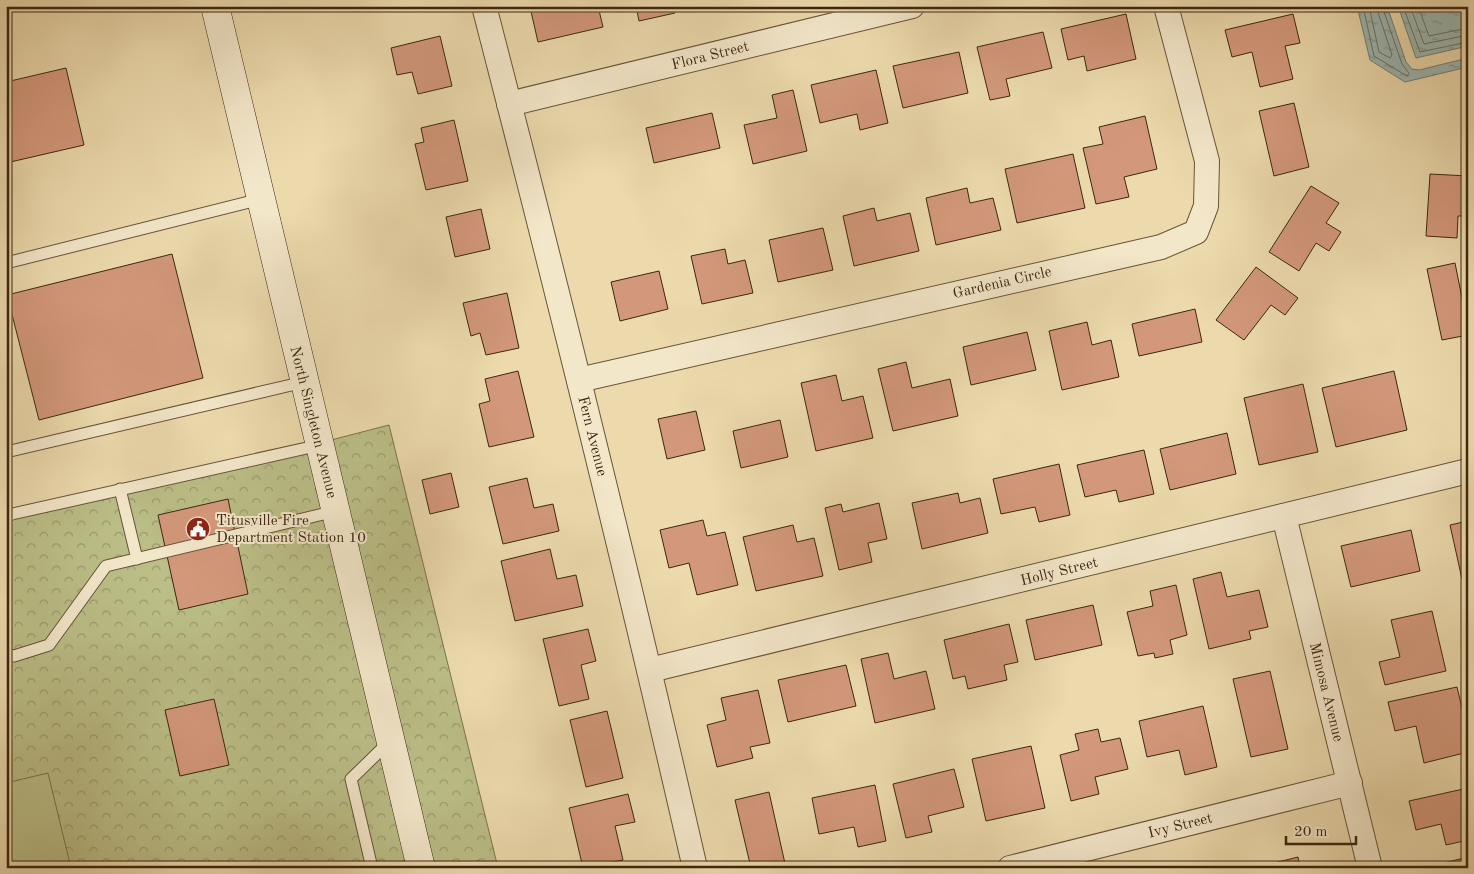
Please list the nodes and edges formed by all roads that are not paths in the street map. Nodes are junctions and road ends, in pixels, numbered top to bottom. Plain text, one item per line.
1 (215, 6) edge
2 (484, 6) edge
3 (912, 6) edge
4 (1166, 6) edge
5 (509, 104) junction
6 (261, 199) junction
7 (6, 263) edge
8 (579, 380) junction
9 (304, 382) junction
10 (320, 445) junction
11 (6, 451) edge
12 (1468, 471) edge
13 (120, 489) junction
14 (336, 512) junction
15 (1284, 516) junction
16 (6, 517) edge
17 (137, 559) junction
18 (6, 654) edge
19 (650, 670) junction
20 (391, 741) junction
21 (1350, 782) junction
22 (372, 868) edge
23 (421, 868) edge
24 (695, 868) edge
25 (1010, 868) edge
26 (1370, 868) edge

1 - 6 street, North Singleton Avenue
2 - 5 street, Fern Avenue
3 - 5 street, Flora Street
4 - 8 street, Gardenia Circle
5 - 8 street, Fern Avenue
6 - 7 lane
6 - 9 street, North Singleton Avenue
8 - 19 street, Fern Avenue
9 - 10 street, North Singleton Avenue
9 - 11 lane
10 - 13 lane
10 - 14 street, North Singleton Avenue
12 - 15 street, Holly Street
13 - 16 lane
13 - 17 lane
14 - 17 lane
14 - 20 street, North Singleton Avenue
15 - 19 street, Holly Street
15 - 21 street, Mimosa Avenue
17 - 18 lane
19 - 24 street, Fern Avenue
20 - 22 lane
20 - 23 street, North Singleton Avenue
21 - 25 street, Ivy Street
21 - 26 street, Mimosa Avenue

